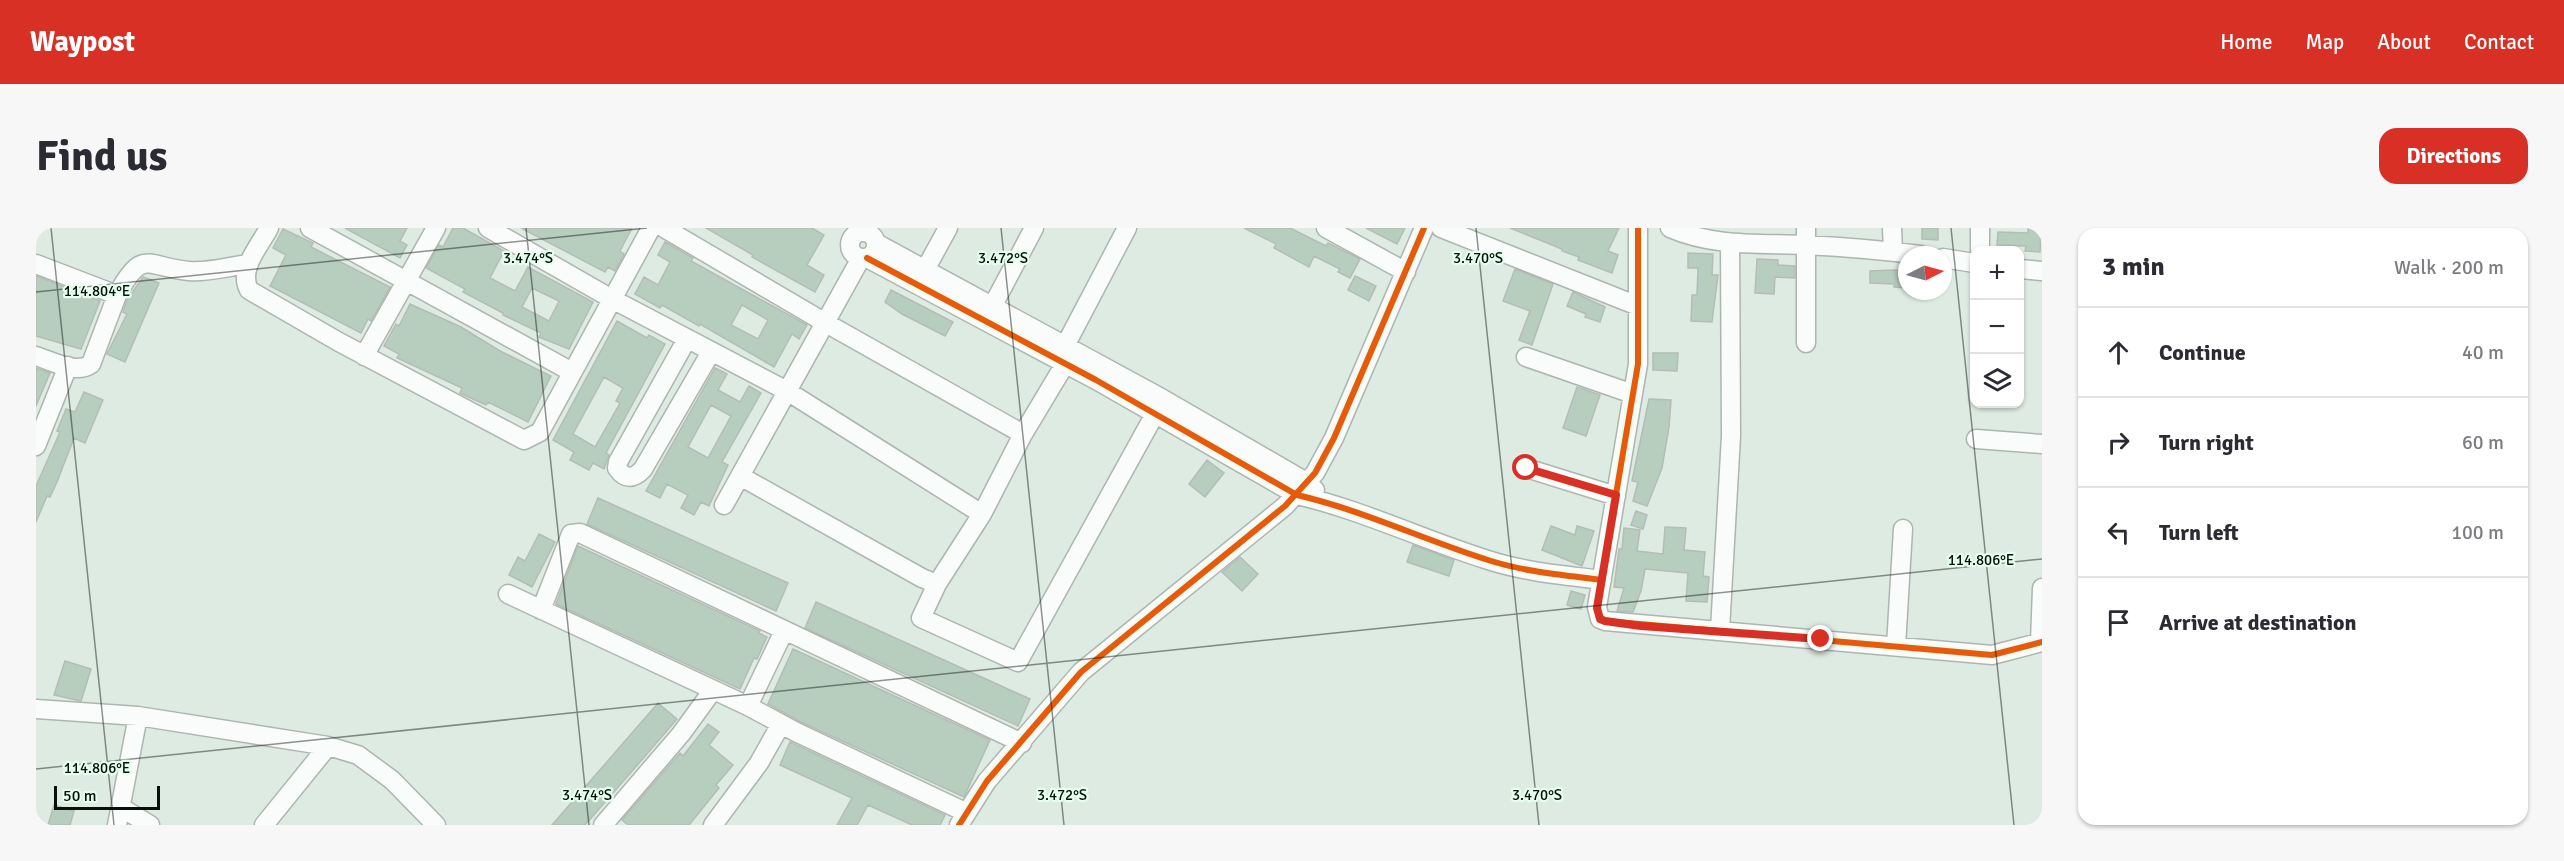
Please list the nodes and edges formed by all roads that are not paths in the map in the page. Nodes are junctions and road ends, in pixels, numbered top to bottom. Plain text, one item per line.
1 (269, 228) edge
2 (310, 228) edge
3 (436, 228) edge
4 (488, 228) edge
5 (651, 228) edge
6 (664, 228) edge
7 (948, 228) edge
8 (1034, 228) edge
9 (1127, 228) edge
10 (1326, 228) edge
11 (1424, 228) edge
12 (1441, 228) edge
13 (1638, 228) edge
14 (1670, 228) edge
15 (1892, 228) edge
16 (1980, 228) edge
17 (1807, 237) edge
18 (1723, 238) edge
19 (864, 240) edge
20 (1980, 246) edge
21 (1893, 251) junction
22 (1898, 252) edge
23 (1952, 259) edge
24 (1970, 261) edge
25 (36, 264) edge
26 (249, 264) junction
27 (2024, 269) edge
28 (925, 270) junction
29 (2042, 271) edge
30 (1406, 272) junction
31 (406, 280) junction
32 (117, 295) junction
33 (612, 299) junction
34 (961, 300) junction
35 (1638, 306) junction
36 (992, 307) junction
37 (824, 322) junction
38 (687, 339) junction
39 (1806, 343) dead end
40 (711, 352) junction
41 (1065, 355) junction
42 (36, 356) edge
43 (364, 356) junction
44 (1526, 357) dead end
45 (68, 366) junction
46 (572, 372) junction
47 (668, 374) junction
48 (690, 388) junction
49 (787, 391) junction
50 (1633, 394) junction
51 (1159, 406) junction
52 (636, 430) junction
53 (1023, 434) junction
54 (1976, 439) dead end
55 (659, 442) junction
56 (2042, 444) edge
57 (36, 446) edge
58 (1526, 468) dead end
59 (740, 476) junction
60 (1302, 489) junction
61 (1616, 495) junction
62 (724, 505) dead end
63 (982, 514) junction
64 (1903, 529) dead end
65 (1602, 580) junction
66 (938, 584) junction
67 (2042, 588) edge
68 (508, 594) dead end
69 (541, 610) junction
70 (1720, 630) junction
71 (784, 631) junction
72 (2041, 642) edge
73 (1896, 646) junction
74 (712, 690) junction
75 (748, 706) junction
76 (36, 709) edge
77 (138, 716) junction
78 (781, 724) junction
79 (1022, 742) junction
80 (328, 746) junction
81 (119, 817) edge
82 (962, 818) edge
83 (612, 822) edge
84 (150, 825) edge
85 (264, 825) edge
86 (436, 825) edge
87 (713, 825) edge

1 - 26 street
2 - 31 street
3 - 31 street
4 - 33 street
5 - 33 street
6 - 37 street
7 - 28 street
8 - 36 street
9 - 41 street
10 - 30 street
11 - 30 street
12 - 35 street
13 - 35 street
14 - 18 street
15 - 21 street
16 - 20 street
17 - 18 street
17 - 21 street
17 - 39 street
18 - 70 street
19 - 28 street
19 - 34 street
19 - 37 street
21 - 22 street
23 - 24 street
25 - 32 street
26 - 32 street
26 - 43 street
27 - 29 street
28 - 34 street
30 - 60 street
31 - 43 street
31 - 46 street
32 - 45 street
33 - 38 street
33 - 46 street
34 - 36 street
34 - 41 street
35 - 50 street
36 - 41 street
37 - 49 street
37 - 53 street
38 - 40 street
38 - 47 street
40 - 48 street
40 - 49 street
41 - 51 street
41 - 53 street
42 - 45 street
43 - 46 street
44 - 50 street
45 - 57 street
47 - 48 street
47 - 52 street
48 - 55 street
49 - 59 street
49 - 63 street
50 - 61 street
51 - 60 street
51 - 66 street
52 - 55 street
52 - 55 street
53 - 63 street
54 - 56 street
58 - 61 street
59 - 62 street
59 - 66 street
60 - 65 street
60 - 79 street
61 - 65 street
63 - 66 street
64 - 73 street
65 - 70 street
67 - 72 street
68 - 69 street
69 - 71 street
69 - 74 street
70 - 73 street
71 - 75 street
71 - 79 street
72 - 73 street
74 - 75 street
74 - 83 street
75 - 78 street
76 - 77 street
77 - 80 street
77 - 81 street
78 - 82 street
78 - 87 street
79 - 82 street
80 - 85 street
80 - 86 street
81 - 84 street

